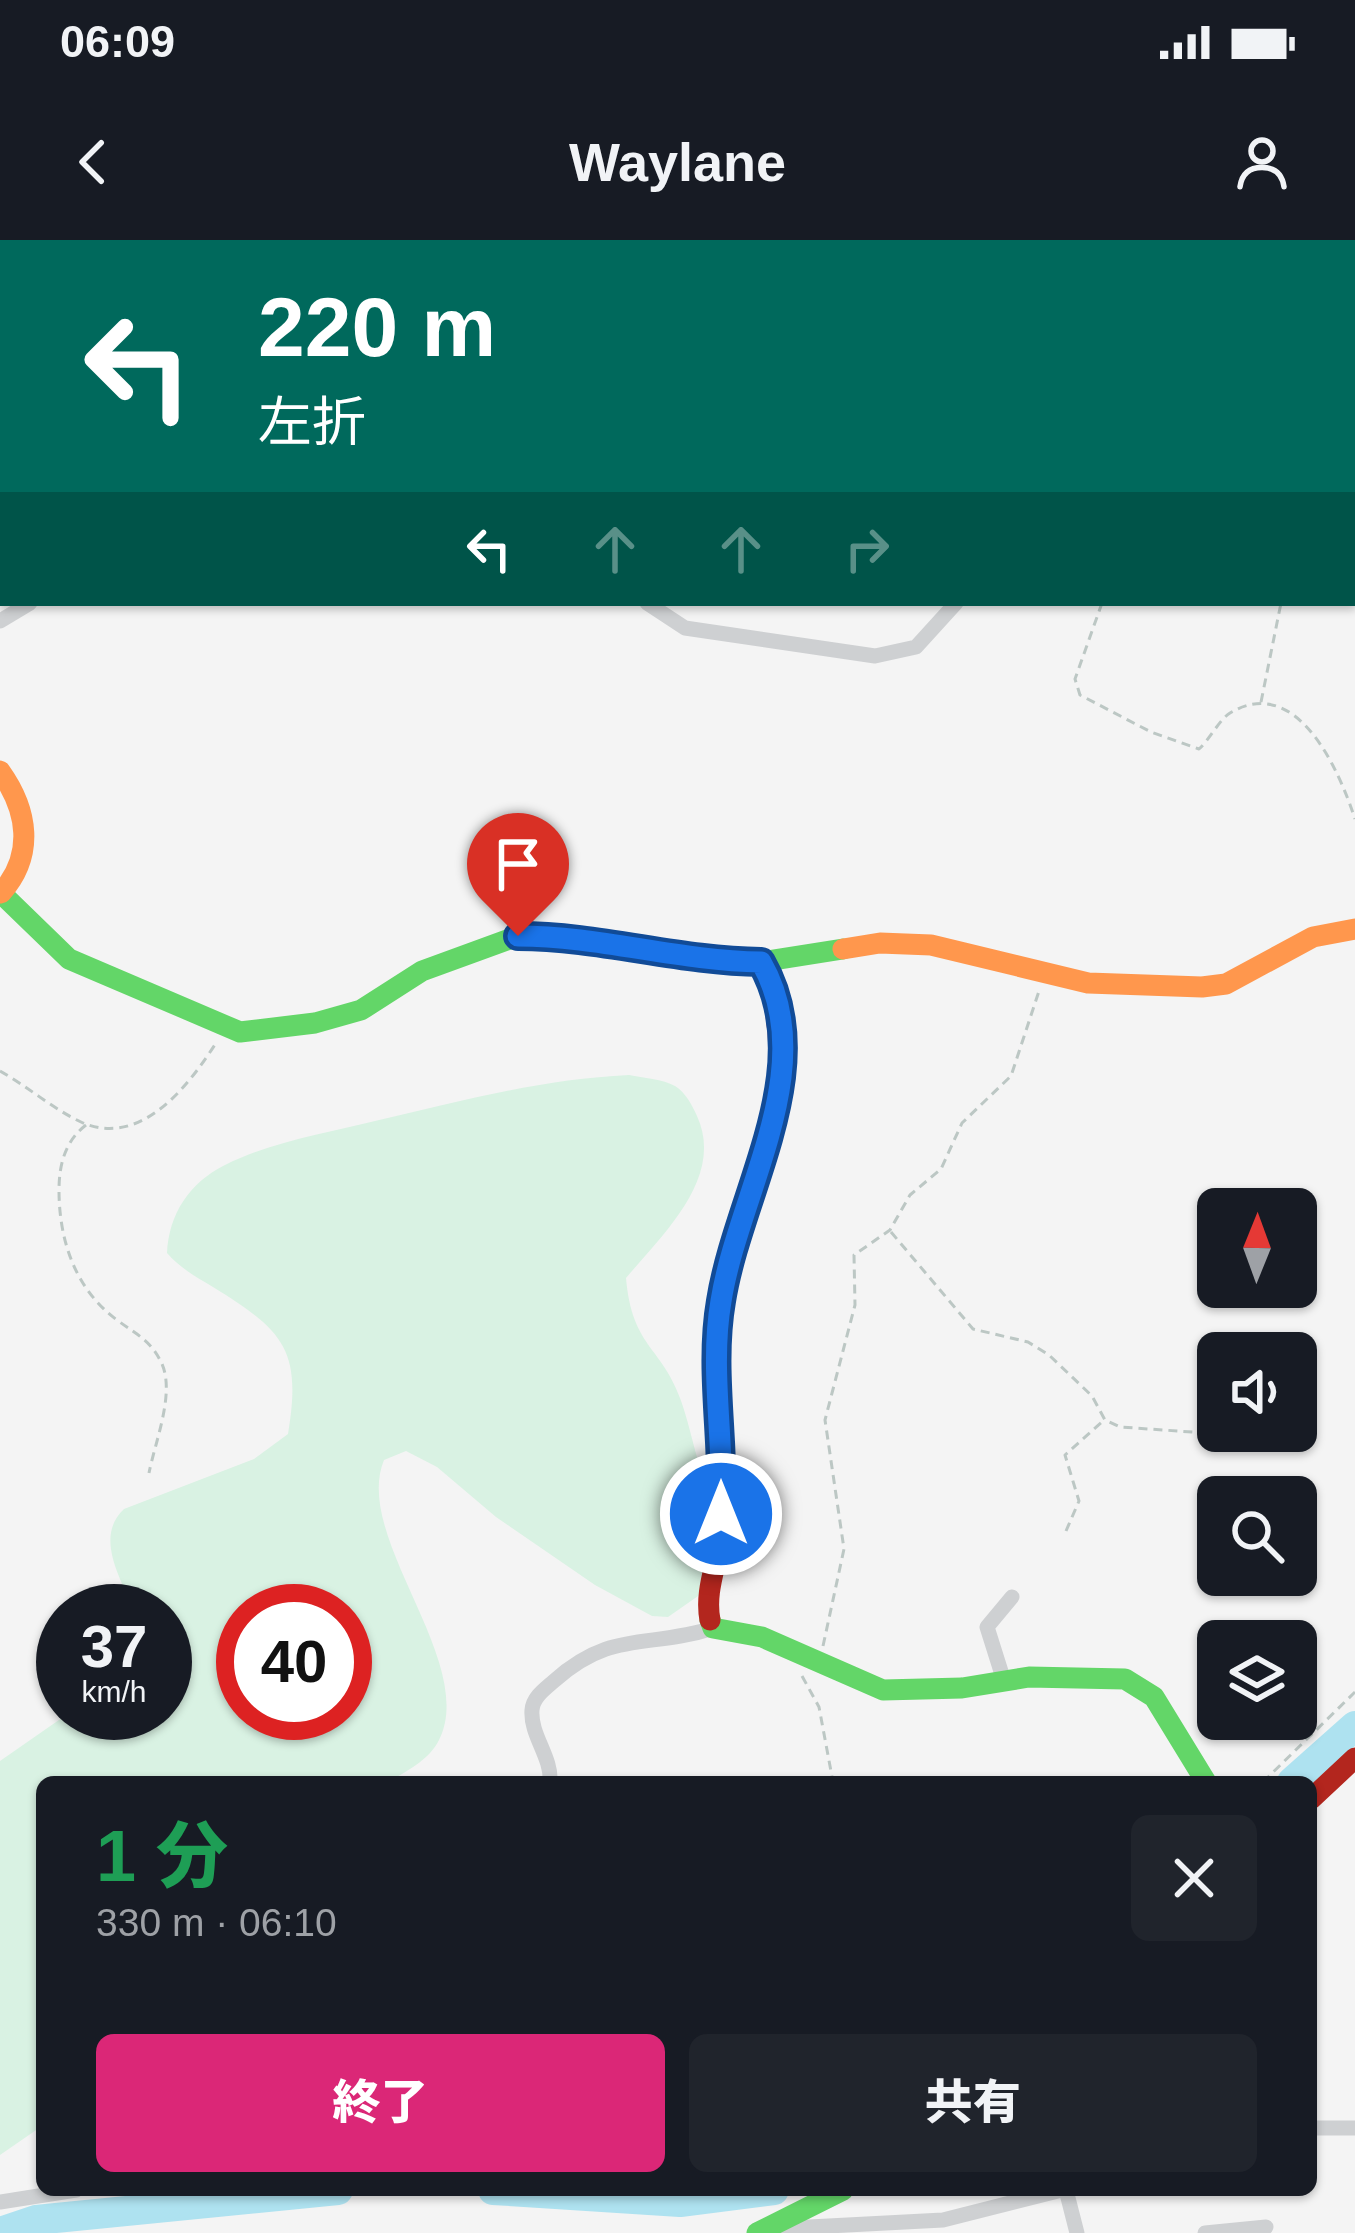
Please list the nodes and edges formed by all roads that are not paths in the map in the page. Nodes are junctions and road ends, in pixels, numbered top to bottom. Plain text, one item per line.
1 (651, 606) edge
2 (953, 606) edge
3 (0, 771) edge
4 (0, 892) edge
5 (1355, 929) edge
6 (761, 962) junction
7 (1012, 1597) dead end
8 (713, 1628) junction
9 (1004, 1681) junction
10 (1355, 1758) edge
11 (550, 1776) edge
12 (1203, 1776) edge
13 (1317, 1793) edge
14 (1317, 2128) edge
15 (1355, 2128) edge
16 (38, 2196) edge
17 (831, 2196) edge
18 (1040, 2196) edge
19 (1066, 2196) edge
20 (0, 2202) edge
21 (1266, 2227) dead end
22 (762, 2231) edge
23 (1077, 2233) edge
24 (1205, 2233) edge

1 - 2 street
3 - 4 street
4 - 6 street
5 - 6 street
6 - 8 street
7 - 9 street
8 - 9 street
8 - 11 street
9 - 12 street
10 - 13 street
14 - 15 street
16 - 20 street
17 - 22 street
18 - 22 street
19 - 23 street
21 - 24 street

